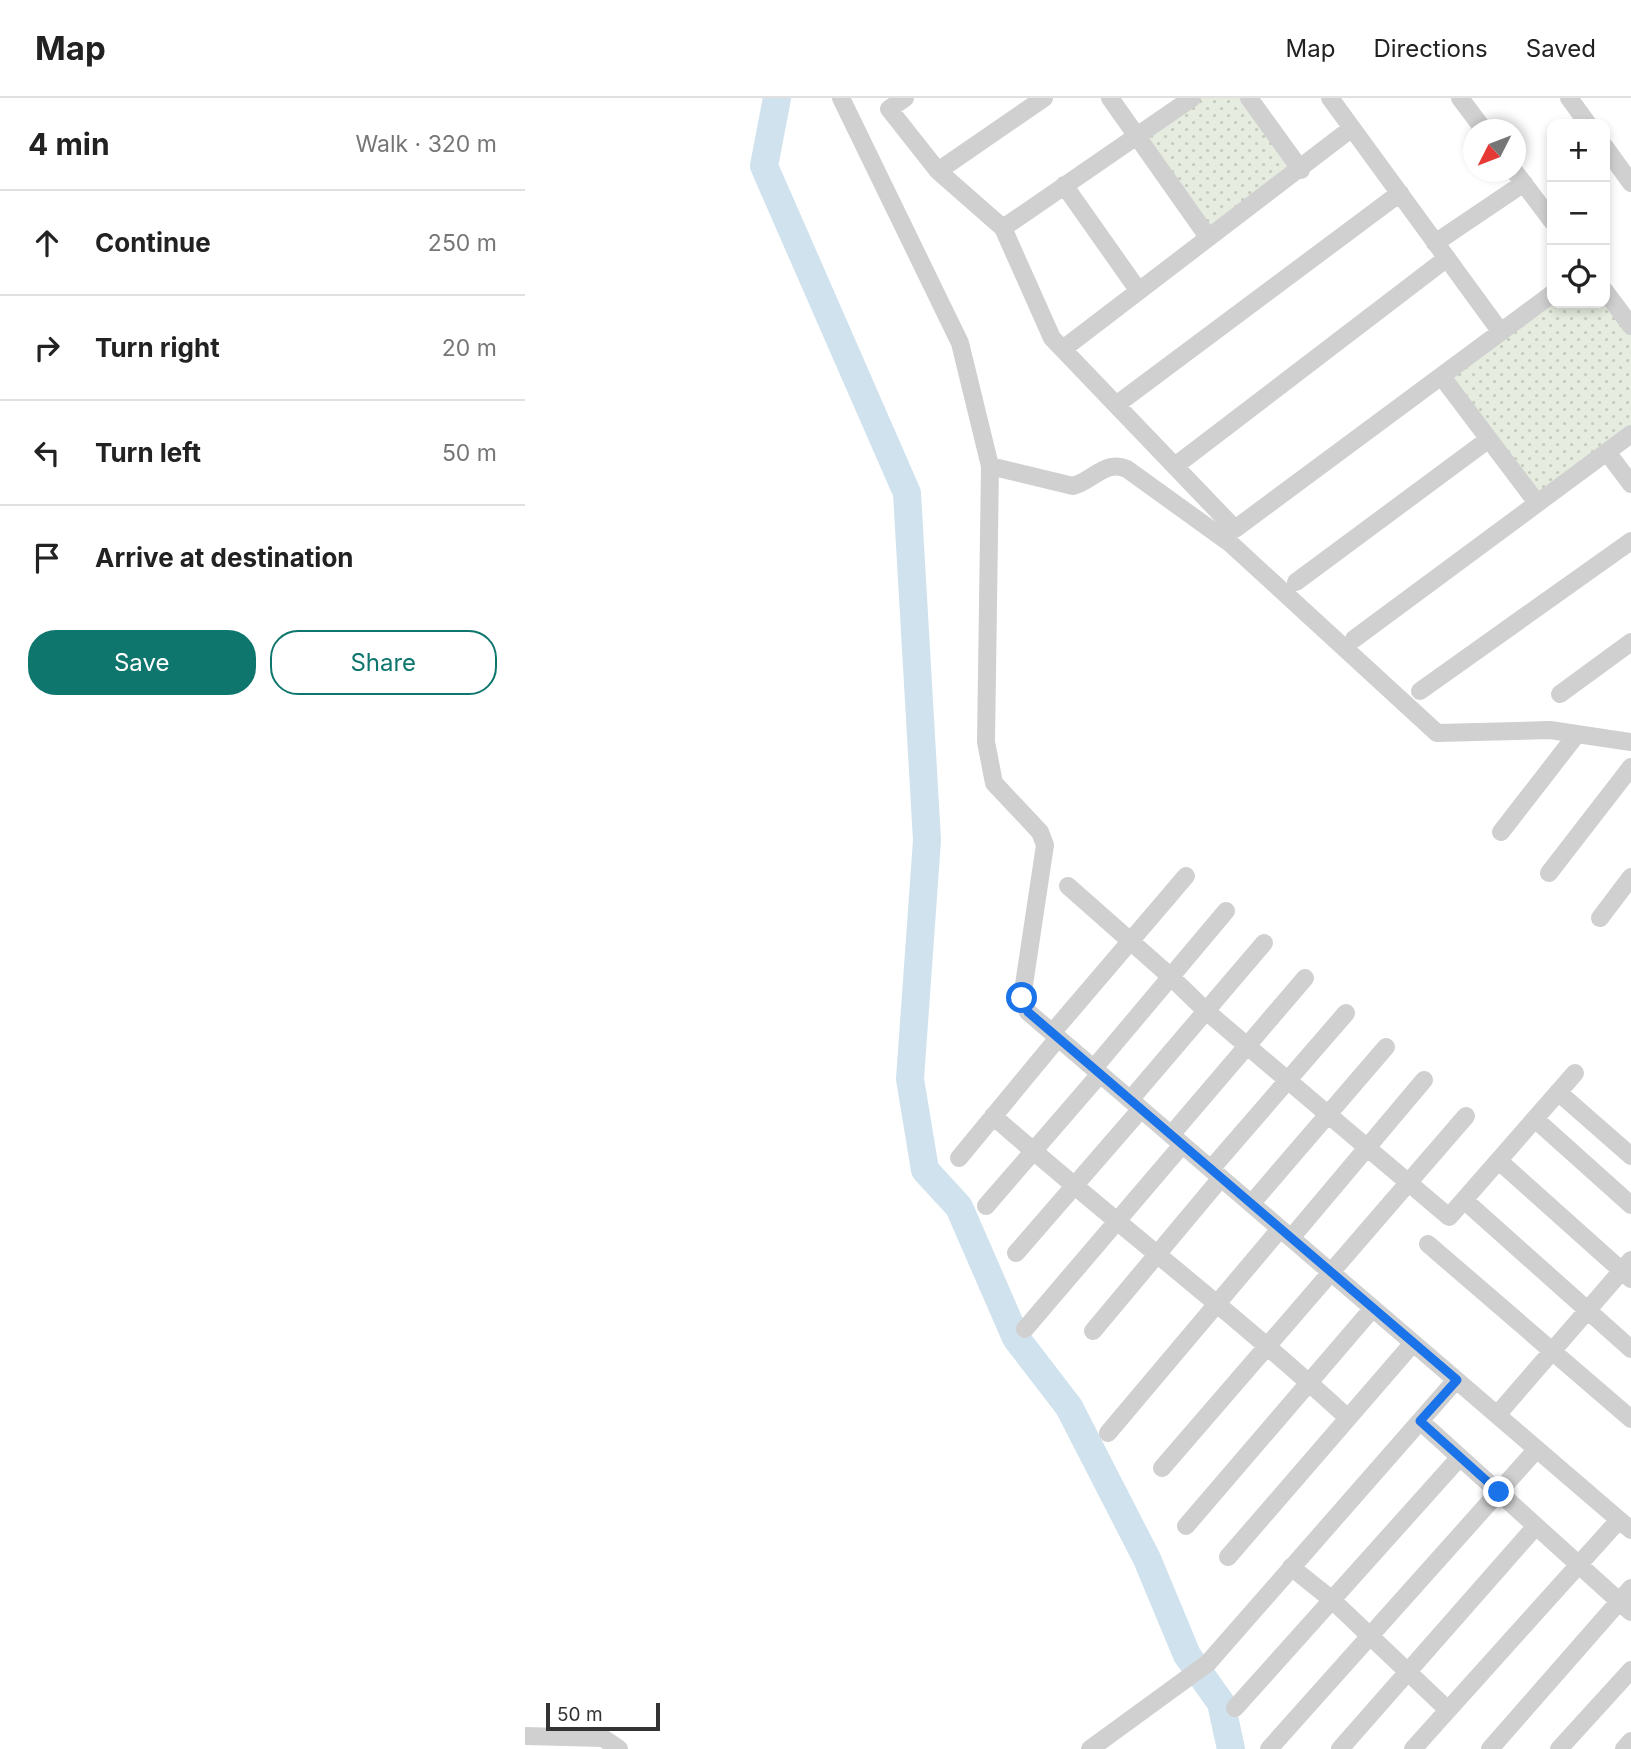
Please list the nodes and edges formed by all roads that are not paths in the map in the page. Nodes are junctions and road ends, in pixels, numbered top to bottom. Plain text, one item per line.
1 (841, 98) edge
2 (905, 98) edge
3 (1044, 98) edge
4 (1110, 98) edge
5 (1192, 98) edge
6 (1249, 98) edge
7 (1330, 98) edge
8 (1460, 98) edge
9 (1577, 101) edge
10 (1476, 119) edge
11 (1586, 119) edge
12 (1352, 128) junction
13 (1137, 138) junction
14 (1610, 154) edge
15 (1301, 170) junction
16 (938, 171) junction
17 (1514, 182) edge
18 (1524, 182) edge
19 (1631, 183) edge
20 (1064, 185) junction
21 (1400, 194) junction
22 (1547, 214) edge
23 (1003, 228) junction
24 (1208, 237) junction
25 (1435, 243) junction
26 (1447, 258) junction
27 (1138, 290) junction
28 (1547, 298) edge
29 (1610, 298) edge
30 (1631, 326) edge
31 (1500, 331) junction
32 (1063, 349) junction
33 (1442, 377) junction
34 (1116, 405) junction
35 (1631, 434) edge
36 (1489, 439) junction
37 (1607, 452) junction
38 (990, 466) junction
39 (1175, 466) junction
40 (1631, 484) edge
41 (1537, 503) junction
42 (1631, 541) edge
43 (1296, 582) dead end
44 (1354, 639) dead end
45 (1631, 642) edge
46 (1420, 691) dead end
47 (1560, 694) dead end
48 (1577, 734) junction
49 (1631, 741) edge
50 (1631, 767) edge
51 (1501, 832) dead end
52 (1549, 873) dead end
53 (1186, 876) dead end
54 (1631, 877) edge
55 (1068, 886) dead end
56 (1226, 911) dead end
57 (1599, 918) dead end
58 (1131, 941) junction
59 (1264, 943) dead end
60 (1171, 976) junction
61 (1305, 978) dead end
62 (1206, 1012) junction
63 (1346, 1013) dead end
64 (1055, 1036) junction
65 (1247, 1046) junction
66 (1386, 1047) dead end
67 (1097, 1071) junction
68 (1575, 1073) dead end
69 (1425, 1080) dead end
70 (1288, 1081) junction
71 (1558, 1092) junction
72 (1135, 1105) junction
73 (993, 1116) junction
74 (1328, 1116) junction
75 (1466, 1116) dead end
76 (1535, 1119) junction
77 (1177, 1140) junction
78 (1370, 1147) junction
79 (1035, 1153) junction
80 (1631, 1156) edge
81 (959, 1158) dead end
82 (1499, 1161) junction
83 (1216, 1174) junction
84 (1408, 1182) junction
85 (1074, 1188) junction
86 (1464, 1200) junction
87 (1251, 1204) junction
88 (1631, 1205) edge
89 (986, 1206) dead end
90 (1116, 1223) junction
91 (1286, 1234) junction
92 (1428, 1244) dead end
93 (1016, 1254) dead end
94 (1156, 1256) junction
95 (1628, 1270) edge
96 (1331, 1272) junction
97 (1217, 1306) junction
98 (1373, 1308) junction
99 (1588, 1312) junction
100 (1025, 1329) dead end
101 (1093, 1331) dead end
102 (1413, 1343) junction
103 (1266, 1345) junction
104 (1631, 1349) edge
105 (1553, 1351) junction
106 (1457, 1380) junction
107 (1310, 1383) junction
108 (1497, 1415) junction
109 (1348, 1418) junction
110 (1631, 1419) edge
111 (1420, 1421) junction
112 (1108, 1433) dead end
113 (1537, 1449) junction
114 (1460, 1457) junction
115 (1162, 1468) dead end
116 (1499, 1492) junction
117 (1625, 1525) edge
118 (1186, 1526) dead end
119 (1536, 1526) junction
120 (1228, 1557) dead end
121 (1577, 1565) junction
122 (1291, 1567) junction
123 (1331, 1599) junction
124 (1627, 1600) edge
125 (1369, 1635) junction
126 (1631, 1670) edge
127 (1407, 1671) junction
128 (1235, 1708) dead end
129 (1448, 1710) junction
130 (525, 1736) edge
131 (1631, 1741) edge
132 (1417, 1748) edge
133 (619, 1749) edge
134 (1090, 1749) edge
135 (1269, 1749) edge
136 (1340, 1749) edge
137 (1490, 1749) edge
138 (1559, 1749) edge
139 (1624, 1749) edge

1 - 38 street
2 - 16 street
3 - 16 street
4 - 13 street
5 - 13 street
6 - 15 street
7 - 12 street
8 - 10 street
9 - 11 street
12 - 15 street
12 - 21 street
13 - 20 street
13 - 24 street
14 - 19 street
15 - 24 street
16 - 23 street
17 - 25 street
18 - 22 street
20 - 23 street
20 - 27 street
21 - 25 street
21 - 34 street
23 - 32 street
24 - 27 street
25 - 26 street
26 - 31 street
26 - 39 street
27 - 32 street
28 - 31 street
29 - 30 street
31 - 33 street
32 - 34 street
33 - 36 street
33 - 39 street
34 - 39 street
35 - 37 street
36 - 41 street
36 - 43 street
37 - 40 street
37 - 41 street
38 - 48 street
38 - 64 street
41 - 44 street
42 - 46 street
45 - 47 street
48 - 49 street
48 - 51 street
50 - 52 street
53 - 58 street
54 - 57 street
55 - 58 street
56 - 60 street
58 - 60 street
58 - 64 street
59 - 62 street
60 - 62 street
60 - 67 street
61 - 65 street
62 - 65 street
62 - 72 street
63 - 70 street
64 - 67 street
64 - 73 street
65 - 70 street
65 - 77 street
66 - 74 street
67 - 72 street
67 - 79 street
68 - 71 street
69 - 78 street
70 - 74 street
70 - 83 street
71 - 76 street
71 - 80 street
72 - 77 street
72 - 85 street
73 - 79 street
73 - 81 street
74 - 78 street
74 - 87 street
75 - 84 street
76 - 82 street
76 - 88 street
77 - 83 street
77 - 90 street
78 - 84 street
78 - 91 street
79 - 85 street
79 - 89 street
82 - 86 street
82 - 95 street
83 - 87 street
83 - 94 street
84 - 86 street
84 - 96 street
85 - 90 street
85 - 93 street
86 - 99 street
87 - 91 street
90 - 94 street
90 - 100 street
91 - 96 street
91 - 97 street
92 - 105 street
94 - 97 street
94 - 101 street
95 - 99 street
96 - 98 street
96 - 103 street
97 - 103 street
97 - 112 street
98 - 102 street
98 - 107 street
99 - 104 street
99 - 105 street
102 - 106 street
102 - 109 street
103 - 107 street
103 - 115 street
105 - 108 street
105 - 110 street
106 - 108 street
106 - 111 street
107 - 109 street
107 - 118 street
108 - 113 street
109 - 120 street
111 - 114 street
111 - 122 street
113 - 116 street
113 - 117 street
114 - 116 street
114 - 123 street
116 - 119 street
116 - 125 street
117 - 121 street
119 - 121 street
119 - 127 street
121 - 124 street
121 - 129 street
122 - 123 street
122 - 134 street
123 - 125 street
123 - 128 street
124 - 137 street
125 - 127 street
125 - 135 street
126 - 138 street
127 - 129 street
127 - 136 street
129 - 132 street
130 - 133 street
131 - 139 street

